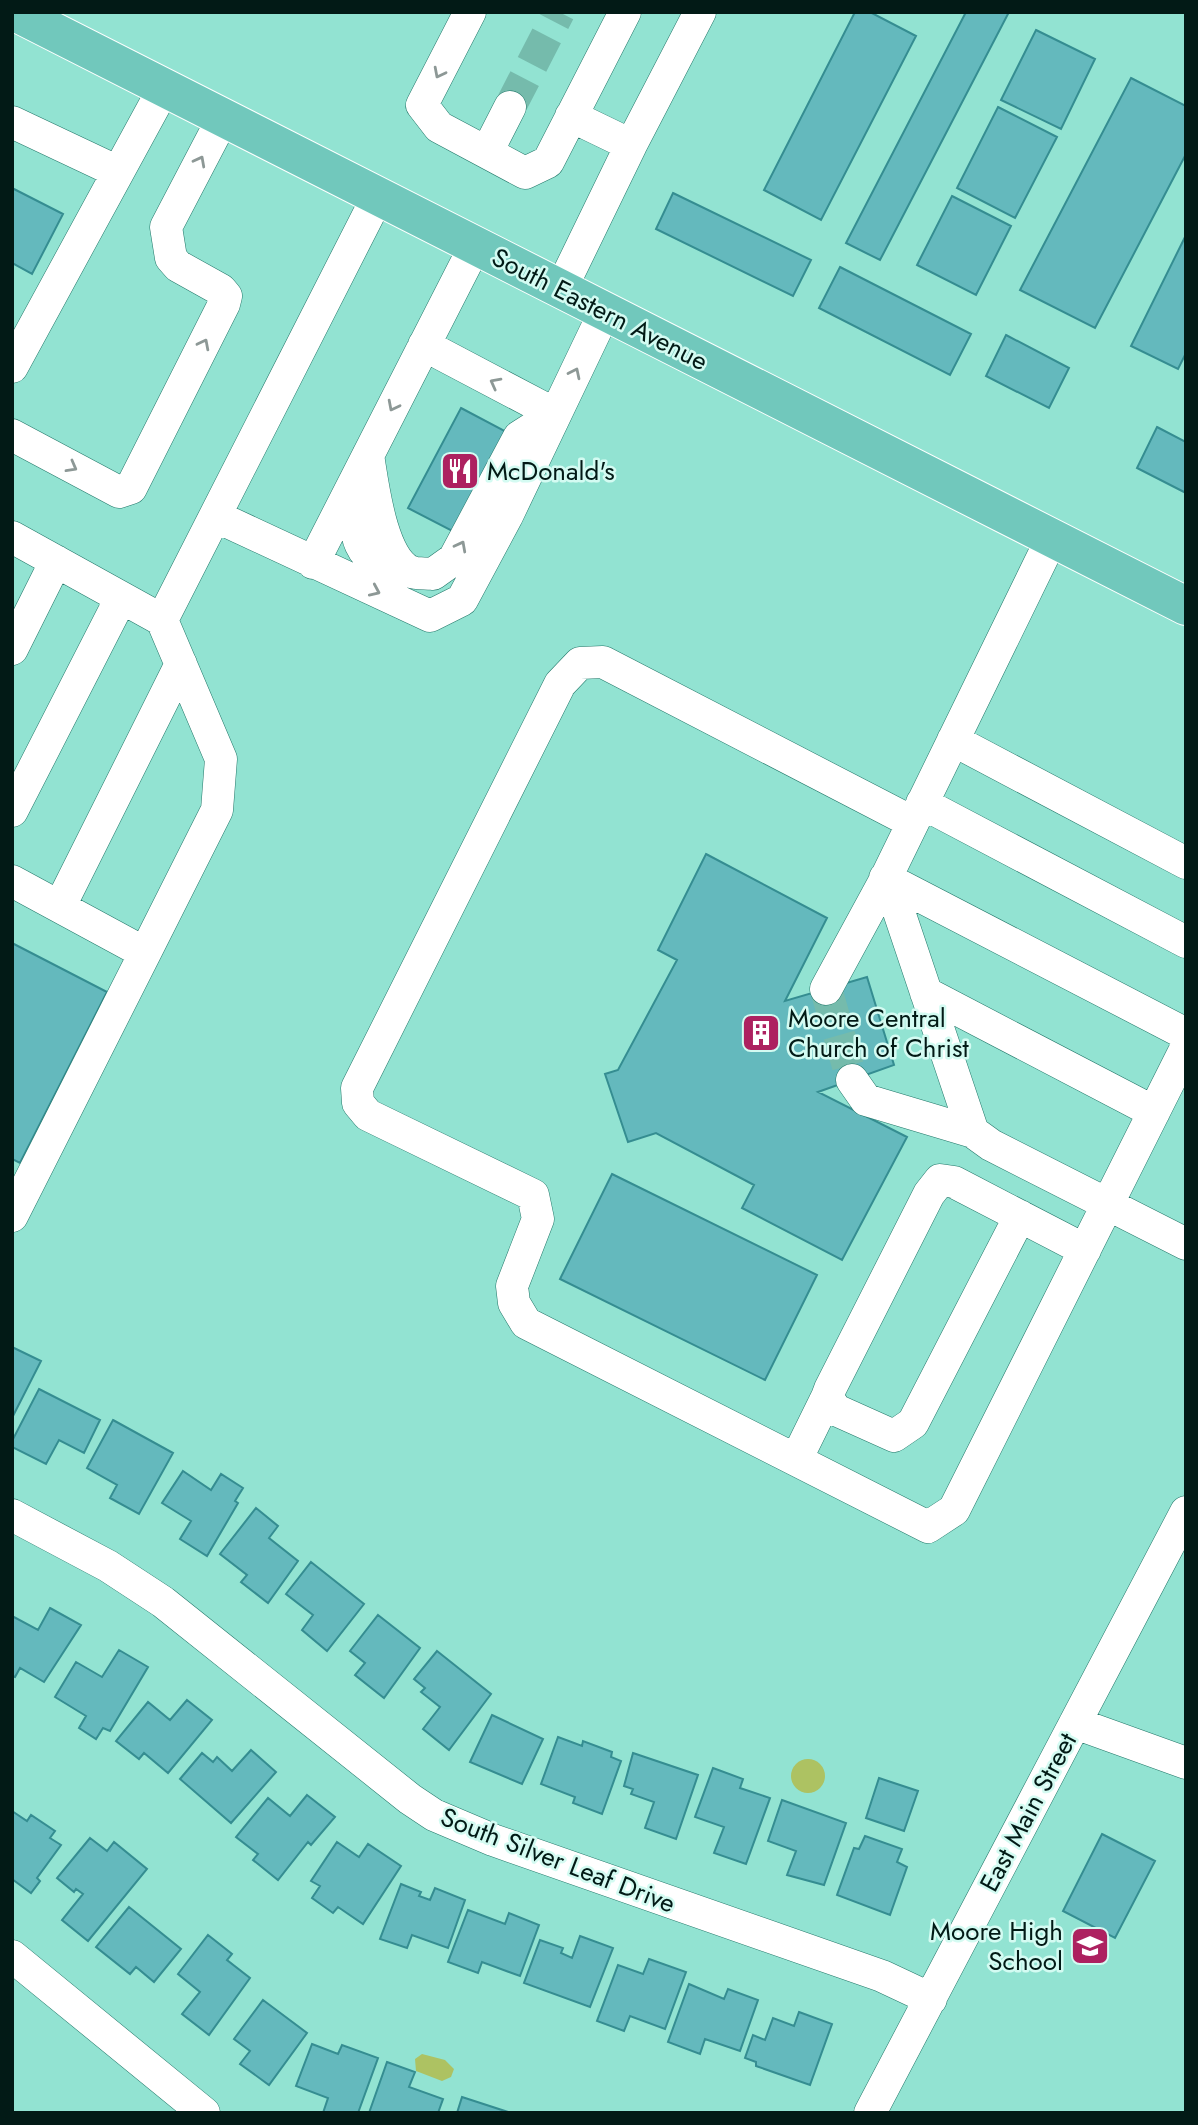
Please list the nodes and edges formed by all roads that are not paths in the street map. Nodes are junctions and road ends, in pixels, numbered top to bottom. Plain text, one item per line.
1 (15, 12) edge
2 (470, 12) edge
3 (625, 12) edge
4 (700, 12) edge
5 (164, 88) junction
6 (510, 107) tunnel mouth
7 (571, 116) junction
8 (223, 118) junction
9 (12, 122) edge
10 (631, 145) junction
11 (487, 152) junction
12 (118, 173) junction
13 (378, 196) junction
14 (475, 246) junction
15 (561, 289) junction
16 (605, 311) junction
17 (424, 345) junction
18 (12, 367) edge
19 (555, 414) junction
20 (12, 435) edge
21 (368, 455) junction
22 (215, 516) junction
23 (12, 537) edge
24 (1052, 538) junction
25 (56, 561) junction
26 (313, 563) junction
27 (121, 598) junction
28 (1186, 606) edge
29 (162, 620) junction
30 (12, 649) edge
31 (181, 664) junction
32 (953, 740) junction
33 (12, 811) edge
34 (917, 812) junction
35 (1186, 863) edge
36 (12, 881) edge
37 (883, 882) junction
38 (60, 906) junction
39 (1186, 942) edge
40 (145, 953) junction
41 (826, 989) tunnel mouth
42 (926, 993) junction
43 (1186, 1034) edge
44 (1186, 1048) edge
45 (852, 1080) tunnel mouth
46 (1154, 1112) junction
47 (973, 1132) junction
48 (1108, 1205) junction
49 (12, 1216) edge
50 (1020, 1216) junction
51 (1186, 1244) edge
52 (1085, 1250) junction
53 (827, 1397) junction
54 (796, 1460) junction
55 (1186, 1511) edge
56 (12, 1515) edge
57 (1075, 1723) junction
58 (1186, 1763) edge
59 (12, 1956) edge
60 (931, 1999) junction
61 (204, 2113) edge
62 (870, 2113) edge

1 - 5 main road, South Eastern Avenue
2 -> 11 street
3 - 7 street
4 - 10 street
5 - 8 main road, South Eastern Avenue
5 - 12 street
6 - 11 street
7 - 10 street
7 - 11 street
8 - 13 main road, South Eastern Avenue
20 -> 8 street
9 - 12 street
10 - 15 street
12 - 18 street
13 - 14 main road, South Eastern Avenue
13 - 22 street
14 - 15 main road, South Eastern Avenue
14 - 17 street
15 - 16 main road, South Eastern Avenue
19 -> 16 street
16 - 24 main road, South Eastern Avenue
19 -> 17 street
17 -> 21 street
21 -> 19 street
26 -> 19 street
21 - 26 street
22 - 26 street
22 - 29 street
23 - 25 street
24 - 28 main road, South Eastern Avenue
24 - 32 street
25 - 27 street
25 - 30 street
27 - 29 street
27 - 33 street
29 - 31 street
31 - 38 street
31 - 40 street
32 - 34 street
32 - 35 street
34 - 37 street
34 - 39 street
34 - 54 street
36 - 38 street
37 - 41 street
37 - 42 street
37 - 43 street
38 - 40 street
40 - 49 street
42 - 46 street
42 - 47 street
44 - 46 street
45 - 47 street
46 - 48 street
47 - 48 street
48 - 51 street
48 - 52 street
50 - 52 street
50 - 53 street
50 - 53 street
52 - 54 street
53 - 54 street
55 - 57 street, East Main Street
56 - 60 street, South Silver Leaf Drive
57 - 58 street
57 - 60 street, East Main Street
59 - 61 street
60 - 62 street, East Main Street

